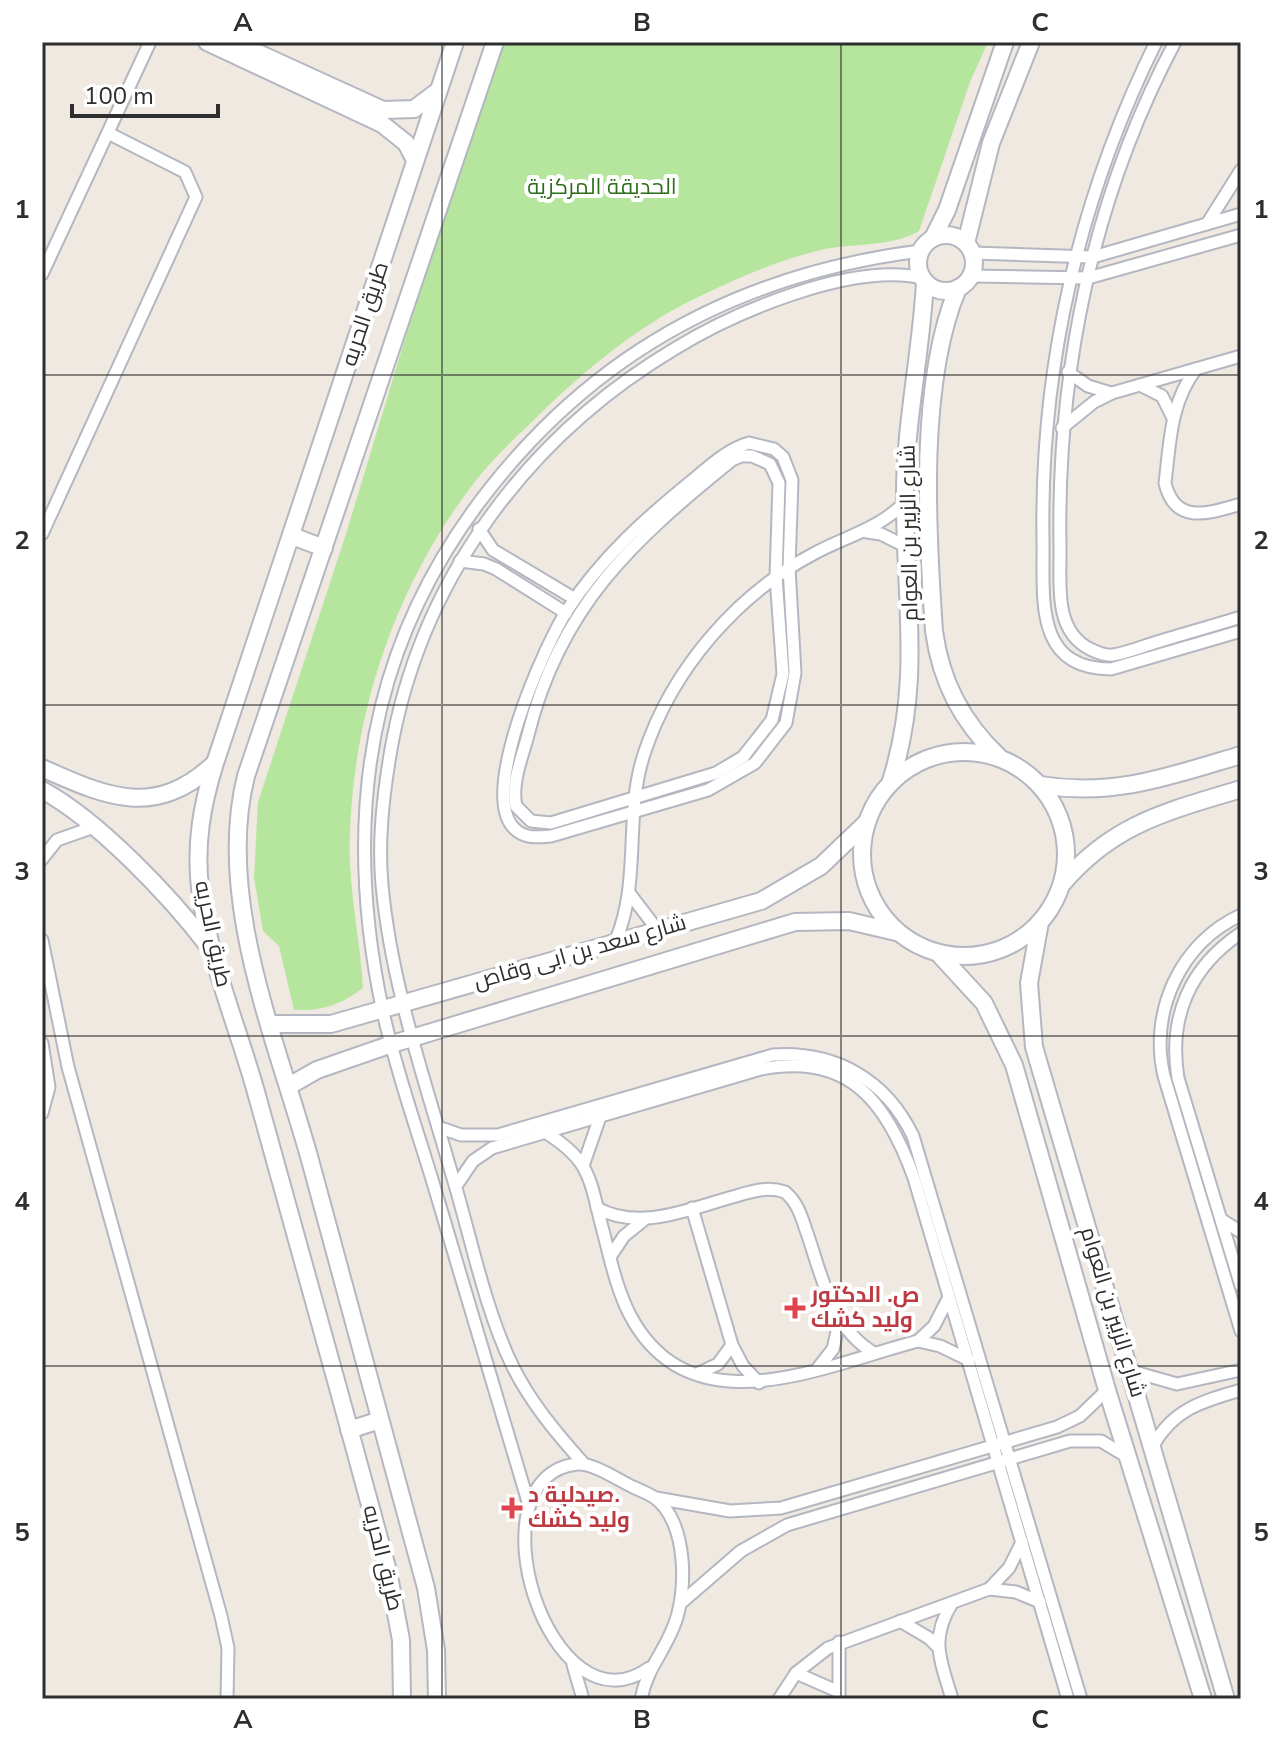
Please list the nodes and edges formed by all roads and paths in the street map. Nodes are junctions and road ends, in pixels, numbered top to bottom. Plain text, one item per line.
1 (150, 42) edge
2 (207, 42) edge
3 (234, 42) edge
4 (455, 42) edge
5 (495, 42) edge
6 (1005, 42) edge
7 (1031, 42) edge
8 (1156, 42) edge
9 (1175, 42) edge
10 (439, 90) junction
11 (335, 96) junction
12 (108, 133) junction
13 (415, 160) junction
14 (1241, 170) edge
15 (1241, 214) edge
16 (1207, 224) junction
17 (1241, 235) edge
18 (933, 238) junction
19 (969, 248) junction
20 (920, 251) junction
21 (1093, 257) junction
22 (1076, 259) junction
23 (42, 274) edge
24 (971, 276) junction
25 (1088, 278) junction
26 (924, 280) junction
27 (1070, 280) junction
28 (958, 288) junction
29 (1241, 356) edge
30 (1196, 369) junction
31 (1068, 372) junction
32 (1140, 385) junction
33 (1112, 393) junction
34 (1173, 419) junction
35 (1062, 428) junction
36 (905, 502) junction
37 (1235, 505) edge
38 (1241, 514) edge
39 (653, 518) junction
40 (479, 529) junction
41 (866, 531) junction
42 (42, 534) edge
43 (292, 536) junction
44 (907, 547) junction
45 (324, 548) junction
46 (460, 561) junction
47 (789, 568) junction
48 (776, 577) junction
49 (575, 599) junction
50 (566, 613) junction
51 (1241, 617) edge
52 (1241, 631) edge
53 (1185, 633) junction
54 (1189, 646) junction
55 (521, 738) junction
56 (1241, 755) edge
57 (1001, 758) junction
58 (215, 763) junction
59 (42, 768) edge
60 (890, 783) junction
61 (1040, 785) junction
62 (1241, 789) edge
63 (42, 790) edge
64 (632, 800) junction
65 (632, 814) junction
66 (866, 823) junction
67 (94, 827) junction
68 (42, 859) edge
69 (1062, 884) junction
70 (630, 894) junction
71 (1241, 915) edge
72 (1040, 922) junction
73 (656, 928) junction
74 (896, 932) junction
75 (1241, 933) edge
76 (42, 940) edge
77 (616, 940) junction
78 (212, 951) junction
79 (938, 953) junction
80 (402, 1005) junction
81 (383, 1010) junction
82 (270, 1024) junction
83 (411, 1038) junction
84 (42, 1043) edge
85 (392, 1044) junction
86 (289, 1086) junction
87 (642, 1098) junction
88 (42, 1113) edge
89 (600, 1117) junction
90 (438, 1127) junction
91 (545, 1132) junction
92 (584, 1163) junction
93 (456, 1186) junction
94 (597, 1208) junction
95 (692, 1208) junction
96 (644, 1220) junction
97 (1222, 1220) junction
98 (1241, 1232) edge
99 (610, 1257) junction
100 (1101, 1271) junction
101 (1076, 1278) junction
102 (1240, 1280) edge
103 (949, 1297) junction
104 (839, 1323) junction
105 (1241, 1331) edge
106 (918, 1341) junction
107 (732, 1345) junction
108 (874, 1353) junction
109 (969, 1360) junction
110 (817, 1370) junction
111 (1241, 1370) edge
112 (1131, 1371) junction
113 (697, 1374) junction
114 (759, 1383) junction
115 (1107, 1390) junction
116 (1241, 1390) edge
117 (380, 1420) junction
118 (349, 1430) junction
119 (1000, 1444) junction
120 (1153, 1446) junction
121 (1128, 1457) junction
122 (1004, 1460) junction
123 (584, 1464) junction
124 (656, 1498) junction
125 (529, 1505) junction
126 (1022, 1542) junction
127 (989, 1589) junction
128 (682, 1602) junction
129 (1040, 1602) junction
130 (953, 1603) junction
131 (900, 1621) junction
132 (839, 1642) junction
133 (937, 1646) junction
134 (572, 1660) junction
135 (649, 1668) junction
136 (796, 1673) junction
137 (838, 1695) edge
138 (227, 1699) edge
139 (402, 1699) edge
140 (437, 1699) edge
141 (583, 1699) edge
142 (641, 1699) edge
143 (779, 1699) edge
144 (952, 1699) edge
145 (1068, 1699) edge
146 (1081, 1699) edge
147 (1203, 1699) edge
148 (1226, 1699) edge

1 - 12 street
2 - 11 street
3 - 11 street
4 - 10 street, طريق الحريه
5 - 45 street, طريق الحريه
6 - 18 street
7 - 19 street
8 - 22 street
9 - 21 street
10 - 11 street
10 - 13 street, طريق الحريه
11 - 13 street
12 - 23 street
12 - 42 street
13 - 43 street, طريق الحريه
14 - 16 street
15 - 16 street
16 - 21 street
17 - 25 street
18 - 19 street
18 - 20 street
19 - 22 street
19 - 24 street
20 - 26 street
20 - 81 street
21 - 22 street
21 - 25 street
22 - 27 street
24 - 27 street
24 - 28 street
25 - 27 street
25 - 31 street
26 - 28 street
26 - 36 street, شارع الزبير بن العوام
26 - 40 street
27 - 54 street
28 - 57 street, شارع الزبير بن العوام
29 - 30 street
30 - 32 street
30 - 34 street
31 - 33 street
31 - 35 street
32 - 33 street
32 - 34 street
33 - 35 street
34 - 37 street
35 - 53 street
36 - 41 street
36 - 44 street, شارع الزبير بن العوام
37 - 38 street
39 - 47 street
39 - 48 street
39 - 49 street
39 - 55 street
40 - 46 street
40 - 49 street
41 - 44 street
41 - 47 street
43 - 45 street
43 - 58 street, طريق الحريه
44 - 60 street, شارع الزبير بن العوام
45 - 82 street, طريق الحريه
46 - 50 street
46 - 80 street
47 - 48 street
47 - 65 street
48 - 64 street
48 - 64 street
49 - 50 street
50 - 55 street
51 - 53 street
52 - 54 street
53 - 54 street
55 - 64 street
55 - 65 street
56 - 61 street
57 - 60 street
57 - 61 street
58 - 59 street
58 - 78 street, طريق الحريه
60 - 66 street
61 - 69 street
62 - 69 street
63 - 67 street
64 - 65 street
65 - 70 street
66 - 73 street, شارع سعد بن ابى وقاص
66 - 74 street
67 - 68 street
67 - 78 street
69 - 72 street
70 - 73 street
70 - 77 street
71 - 105 street
72 - 79 street
72 - 100 street, شارع الزبير بن العوام
73 - 77 street, شارع سعد بن ابى وقاص
74 - 79 street
74 - 83 street, شارع سعد بن ابى وقاص
75 - 97 street
76 - 138 street
77 - 80 street, شارع سعد بن ابى وقاص
78 - 118 street, طريق الحريه
79 - 101 street, شارع الزبير بن العوام
80 - 81 street, شارع سعد بن ابى وقاص
80 - 83 street
81 - 82 street, شارع سعد بن ابى وقاص
81 - 85 street
82 - 86 street, طريق الحريه
83 - 85 street, شارع سعد بن ابى وقاص
83 - 90 street
84 - 88 street
85 - 86 street, شارع سعد بن ابى وقاص
85 - 125 street
86 - 117 street, طريق الحريه
87 - 89 street
87 - 90 street
87 - 103 street
87 - 119 street
89 - 91 street
89 - 92 street
90 - 93 street
91 - 92 street
91 - 93 street
92 - 94 street
93 - 123 street
94 - 96 street
94 - 99 street
95 - 96 street
95 - 104 street
95 - 107 street
96 - 99 street
97 - 98 street
97 - 102 street
99 - 113 street
100 - 101 street
100 - 112 street, شارع الزبير بن العوام
101 - 115 street, شارع الزبير بن العوام
103 - 106 street
103 - 109 street
104 - 108 street
104 - 110 street
106 - 108 street
106 - 109 street
107 - 113 street
107 - 114 street
108 - 110 street
109 - 119 street
110 - 114 street
111 - 112 street
112 - 120 street, شارع الزبير بن العوام
113 - 114 street
115 - 119 street
115 - 121 street, شارع الزبير بن العوام
116 - 120 street
117 - 118 street
117 - 140 street, طريق الحريه
118 - 139 street, طريق الحريه
119 - 122 street
119 - 124 street
120 - 148 street, شارع الزبير بن العوام
121 - 122 street
121 - 147 street, شارع الزبير بن العوام
122 - 126 street
122 - 128 street
122 - 146 street
123 - 124 street
123 - 125 street
124 - 128 street
125 - 134 street
126 - 127 street
126 - 129 street
127 - 129 street
127 - 130 street
128 - 135 street
129 - 145 street
130 - 131 street
130 - 133 street
131 - 132 street
131 - 133 street
132 - 136 street
132 - 137 street
133 - 144 street
134 - 135 street
134 - 141 street
135 - 142 street
136 - 137 street
136 - 143 street

